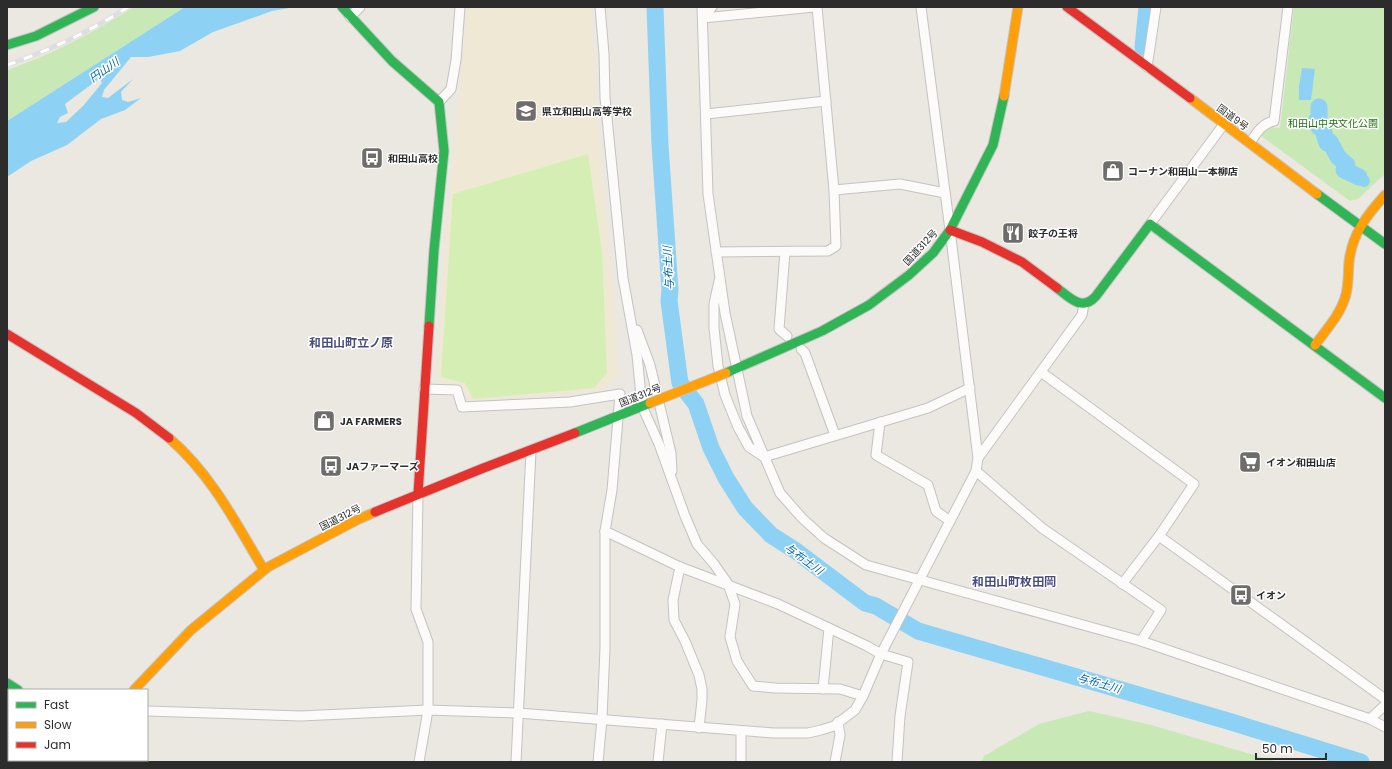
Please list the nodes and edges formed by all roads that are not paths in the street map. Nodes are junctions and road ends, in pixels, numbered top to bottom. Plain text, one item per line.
1 (94, 7) edge
2 (360, 7) edge
3 (460, 7) edge
4 (600, 7) edge
5 (702, 7) edge
6 (712, 7) edge
7 (815, 7) edge
8 (921, 7) edge
9 (1018, 7) edge
10 (1067, 7) edge
11 (1156, 7) edge
12 (1288, 7) edge
13 (347, 13) edge
14 (703, 18) junction
15 (7, 45) edge
16 (1147, 67) junction
17 (826, 101) junction
18 (439, 102) junction
19 (706, 114) junction
20 (1224, 124) junction
21 (1250, 143) junction
22 (834, 190) junction
23 (945, 193) junction
24 (1385, 195) edge
25 (1150, 224) junction
26 (1360, 225) junction
27 (950, 230) junction
28 (1385, 244) edge
29 (716, 252) junction
30 (785, 252) junction
31 (720, 276) junction
32 (1084, 304) junction
33 (629, 308) junction
34 (7, 334) edge
35 (787, 336) dead end
36 (1315, 345) junction
37 (801, 349) dead end
38 (737, 368) junction
39 (1041, 372) junction
40 (970, 388) junction
41 (424, 389) junction
42 (1385, 398) edge
43 (646, 404) junction
44 (618, 416) junction
45 (880, 422) junction
46 (836, 436) junction
47 (531, 452) junction
48 (764, 457) junction
49 (978, 458) junction
50 (976, 471) junction
51 (672, 481) junction
52 (418, 494) junction
53 (950, 521) junction
54 (605, 530) junction
55 (1159, 536) junction
56 (680, 567) junction
57 (264, 570) junction
58 (918, 582) junction
59 (728, 584) junction
60 (1122, 584) junction
61 (829, 628) junction
62 (1141, 641) junction
63 (881, 654) junction
64 (7, 683) edge
65 (16, 689) edge
66 (135, 689) edge
67 (823, 689) junction
68 (862, 696) junction
69 (1385, 699) edge
70 (1385, 705) edge
71 (428, 710) junction
72 (148, 711) edge
73 (518, 713) junction
74 (1370, 719) junction
75 (602, 720) junction
76 (838, 722) junction
77 (662, 724) junction
78 (1385, 727) edge
79 (698, 728) junction
80 (742, 731) junction
81 (419, 762) edge
82 (516, 762) edge
83 (598, 762) edge
84 (658, 762) edge
85 (741, 762) edge
86 (835, 762) edge
87 (897, 762) edge

1 - 15 main road
2 - 13 street
3 - 18 street
4 - 33 street
5 - 14 street
6 - 14 street
7 - 14 street
7 - 17 street
8 - 23 street
9 - 27 main road, 国道312号
10 - 16 main road, 国道9号
11 - 16 street
12 - 21 street
13 - 18 main road
14 - 19 street
16 - 20 main road, 国道9号
17 - 19 street
17 - 22 street
18 - 41 main road
19 - 29 street
20 - 21 main road, 国道9号
20 - 25 street
21 - 26 main road, 国道9号
22 - 23 street
22 - 30 street
23 - 27 street
24 - 26 main road
25 - 32 main road
25 - 36 main road
26 - 28 main road, 国道9号
26 - 36 main road
27 - 32 main road
27 - 38 main road, 国道312号
27 - 40 street
29 - 30 street
29 - 31 street
30 - 35 street
31 - 38 street
31 - 48 street
32 - 39 street
33 - 43 street
33 - 51 street
34 - 57 main road
36 - 42 main road
37 - 46 street
38 - 43 main road, 国道312号, bridge
38 - 48 street
39 - 49 street
39 - 55 street
40 - 45 street
40 - 49 street
41 - 44 street
41 - 52 main road
43 - 44 main road, 国道312号
43 - 51 street
44 - 47 main road, 国道312号
44 - 54 street
45 - 46 street
45 - 53 street
46 - 48 street
47 - 52 main road, 国道312号
47 - 73 street
48 - 58 street
49 - 50 street
50 - 53 street
50 - 60 street
51 - 59 street
52 - 57 main road, 国道312号
52 - 71 street
53 - 58 street
54 - 56 street
54 - 75 street
55 - 60 street
55 - 69 street
56 - 59 street
56 - 79 street
57 - 66 main road, 国道312号
58 - 62 street
58 - 63 street
59 - 61 street
59 - 67 street
60 - 62 street
61 - 63 street
61 - 67 street
62 - 74 street
63 - 68 street
63 - 87 street
64 - 65 main road
67 - 68 street
68 - 76 street
70 - 74 street
71 - 72 street
71 - 73 street
71 - 81 street
73 - 75 street
73 - 82 street
74 - 78 street
75 - 77 street
75 - 83 street
76 - 80 street
76 - 86 street
77 - 79 street
77 - 84 street
79 - 80 street
80 - 85 street

